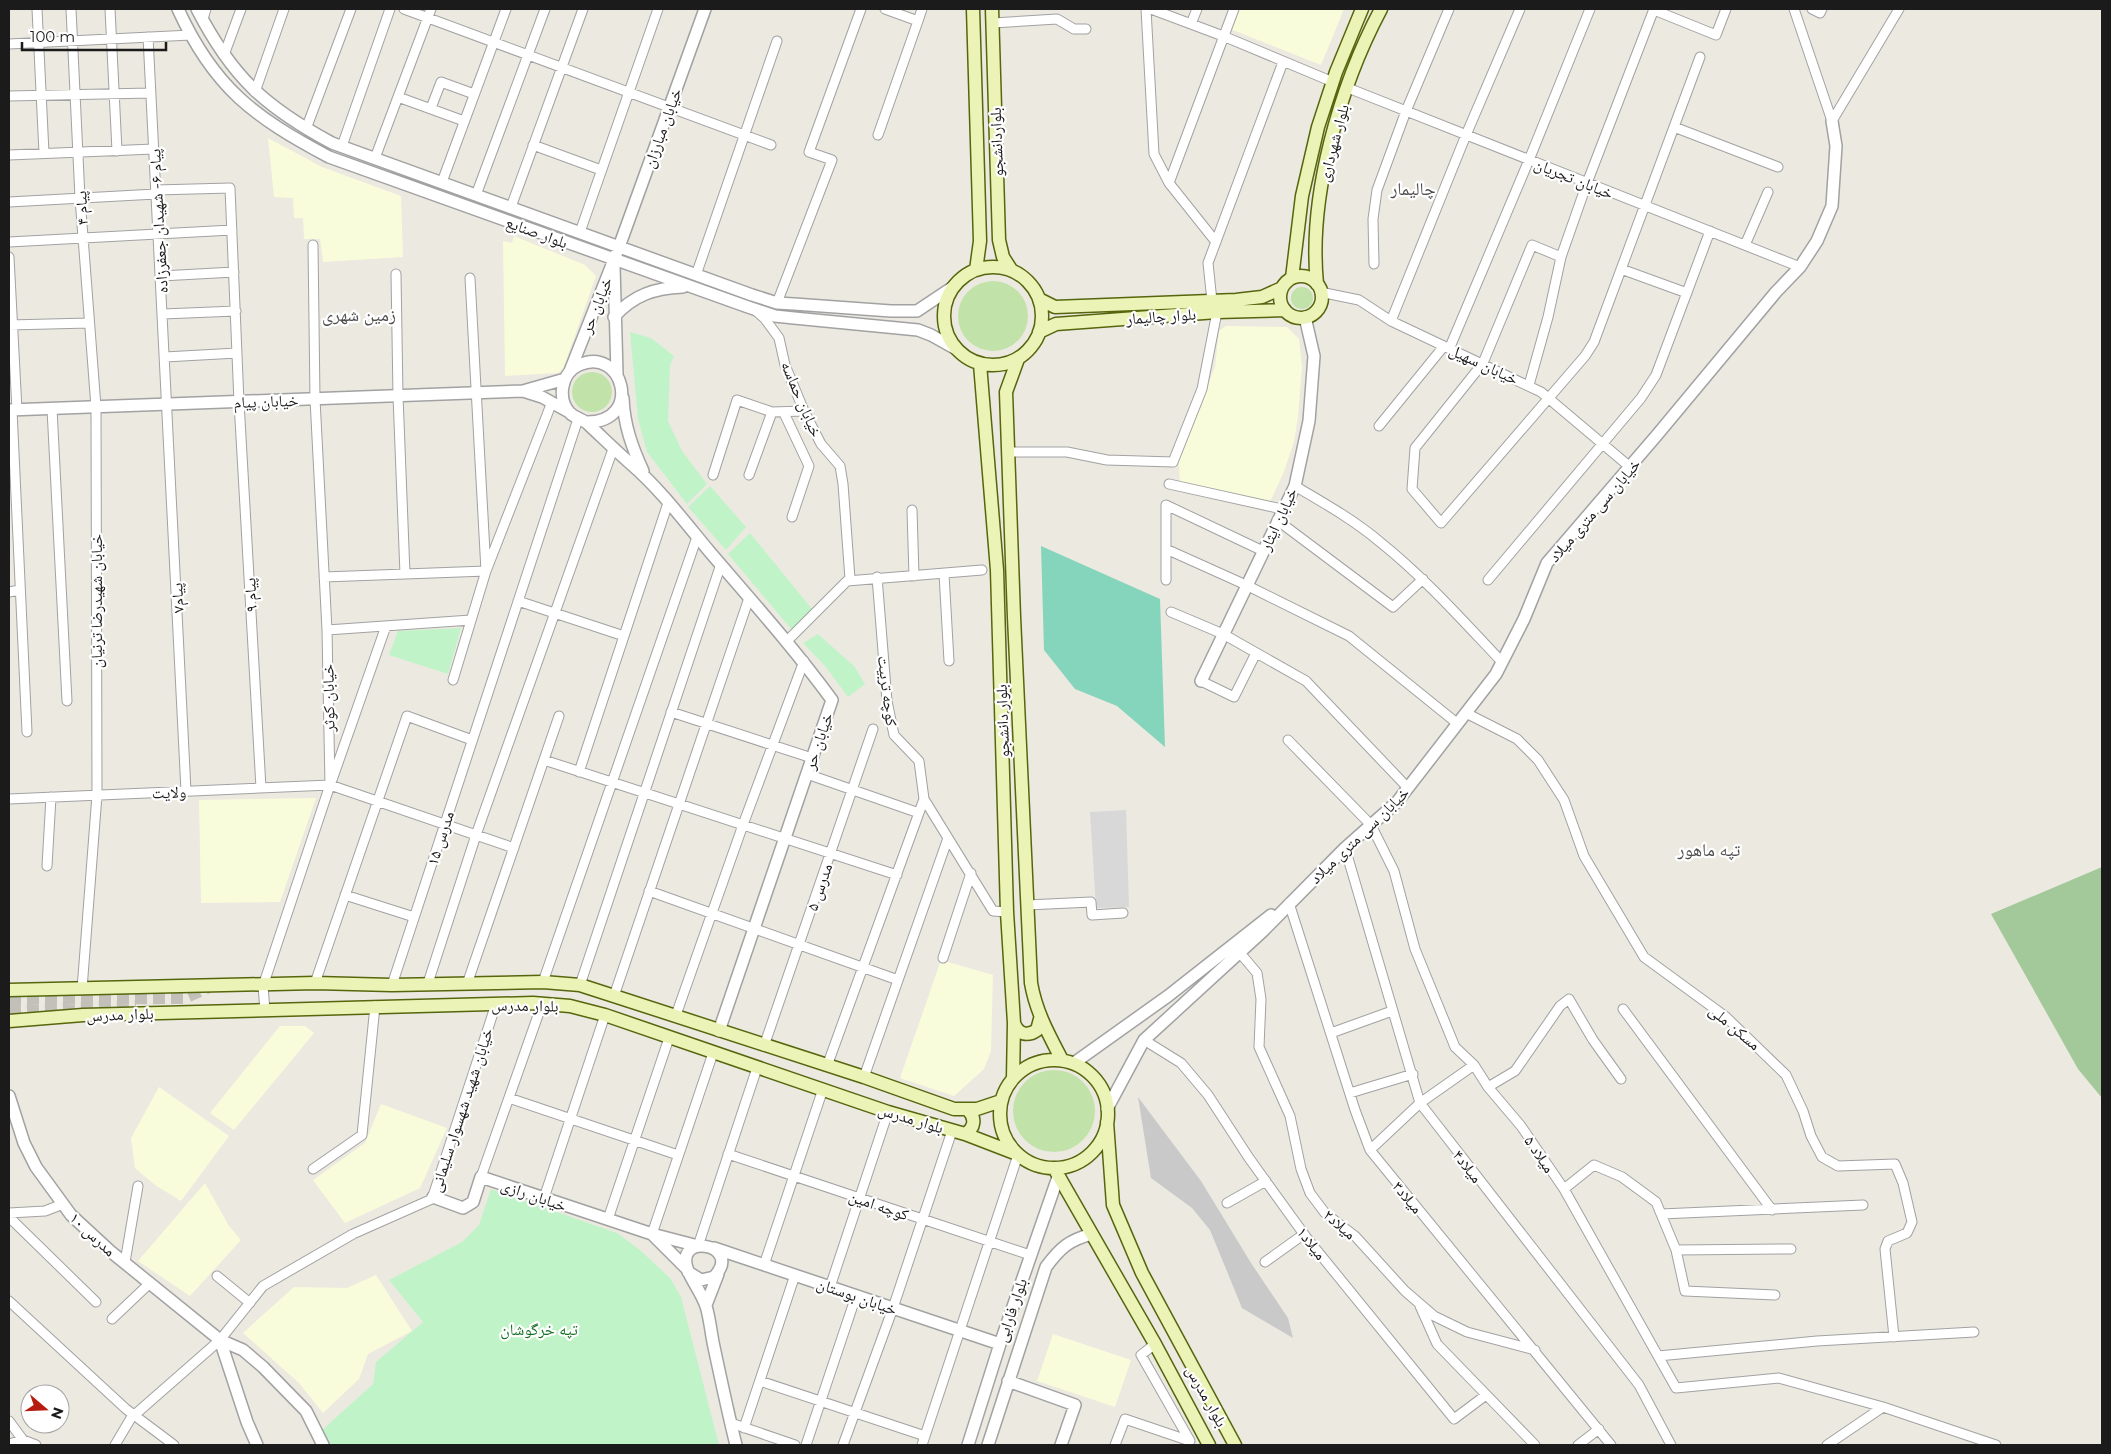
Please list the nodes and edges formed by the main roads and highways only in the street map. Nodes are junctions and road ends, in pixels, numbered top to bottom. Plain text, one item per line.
1 (973, 9) edge
2 (992, 9) edge
3 (1362, 9) edge
4 (1381, 9) edge
5 (1333, 82) junction
6 (1348, 88) junction
7 (976, 270) junction
8 (1012, 271) junction
9 (1292, 278) junction
10 (1282, 288) junction
11 (1318, 288) junction
12 (1039, 299) junction
13 (1215, 307) junction
14 (1285, 310) junction
15 (1039, 332) junction
16 (1018, 358) junction
17 (980, 364) junction
18 (9, 990) edge
19 (1040, 1019) junction
20 (9, 1021) edge
21 (1014, 1023) junction
22 (720, 1031) junction
23 (712, 1053) junction
24 (1068, 1062) junction
25 (1013, 1078) junction
26 (1001, 1101) junction
27 (968, 1110) junction
28 (1107, 1122) junction
29 (965, 1134) junction
30 (1018, 1154) junction
31 (1056, 1172) junction
32 (1202, 1386) junction
33 (1184, 1397) junction
34 (1217, 1415) junction
35 (1197, 1423) junction
36 (1209, 1445) edge
37 (1235, 1445) edge

1 - 7 main road, بلواردانشجو
2 - 8 main road, بلواردانشجو
3 - 5 main road
4 - 6 main road, بلوار شهرداری
5 - 6 main road
5 - 9 main road
6 - 11 main road, بلوار شهرداری
7 - 8 main road
7 - 17 main road
8 - 12 main road
9 - 10 main road
9 - 11 main road
10 - 13 main road, بلوار چالیمار
10 - 14 main road
11 - 14 main road
12 - 13 main road, بلوار چالیمار
12 - 15 main road
13 - 14 main road, بلوار چالیمار
13 - 15 main road, بلوار چالیمار
15 - 16 main road
16 - 17 main road
16 - 19 main road, بلوار دانشجو
17 - 21 main road, بلوار دانشجو
18 - 22 main road, بلوار مدرس
19 - 21 main road
19 - 24 main road, بلوار دانشجو
20 - 23 main road, بلوار مدرس
21 - 25 main road, بلوار دانشجو
22 - 23 main road
22 - 27 main road, بلوار مدرس
23 - 29 main road, بلوار مدرس
24 - 25 main road
24 - 28 main road
25 - 26 main road
26 - 27 main road, بلوار مدرس
26 - 30 main road
27 - 29 main road
28 - 31 main road
28 - 32 main road, بلوار مدرس
29 - 30 main road, بلوار مدرس
30 - 31 main road
31 - 33 main road, بلوار مدرس
32 - 33 main road
32 - 34 main road, بلوار مدرس
33 - 35 main road, بلوار مدرس
34 - 35 main road
34 - 37 main road, بلوار مدرس
35 - 36 main road, بلوار مدرس

